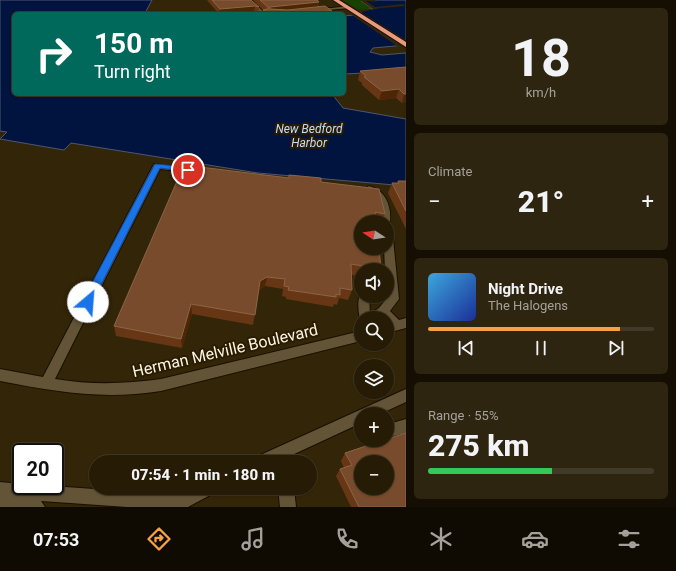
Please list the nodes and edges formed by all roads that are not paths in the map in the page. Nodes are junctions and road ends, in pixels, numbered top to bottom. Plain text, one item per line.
1 (248, 0) edge
2 (336, 0) edge
3 (348, 8) junction
4 (313, 10) edge
5 (262, 12) edge
6 (406, 46) edge
7 (203, 172) edge
8 (362, 188) edge
9 (385, 215) edge
10 (389, 255) edge
11 (383, 311) edge
12 (354, 338) edge
13 (0, 375) edge
14 (46, 384) junction
15 (406, 395) edge
16 (379, 407) edge
17 (354, 420) edge
18 (285, 455) edge
19 (0, 490) edge
20 (195, 495) edge
21 (287, 495) edge
22 (97, 502) edge
23 (0, 503) edge
24 (175, 505) edge
25 (36, 507) edge
26 (288, 507) edge

1 - 5 street
2 - 3 highway
3 - 4 street
3 - 6 highway
7 - 14 street
8 - 9 street
10 - 11 street
12 - 14 street, Herman Melville Boulevard
13 - 14 street, Herman Melville Boulevard
15 - 16 street
17 - 18 street
19 - 22 street
20 - 24 street
21 - 26 street
22 - 24 street
23 - 25 street

